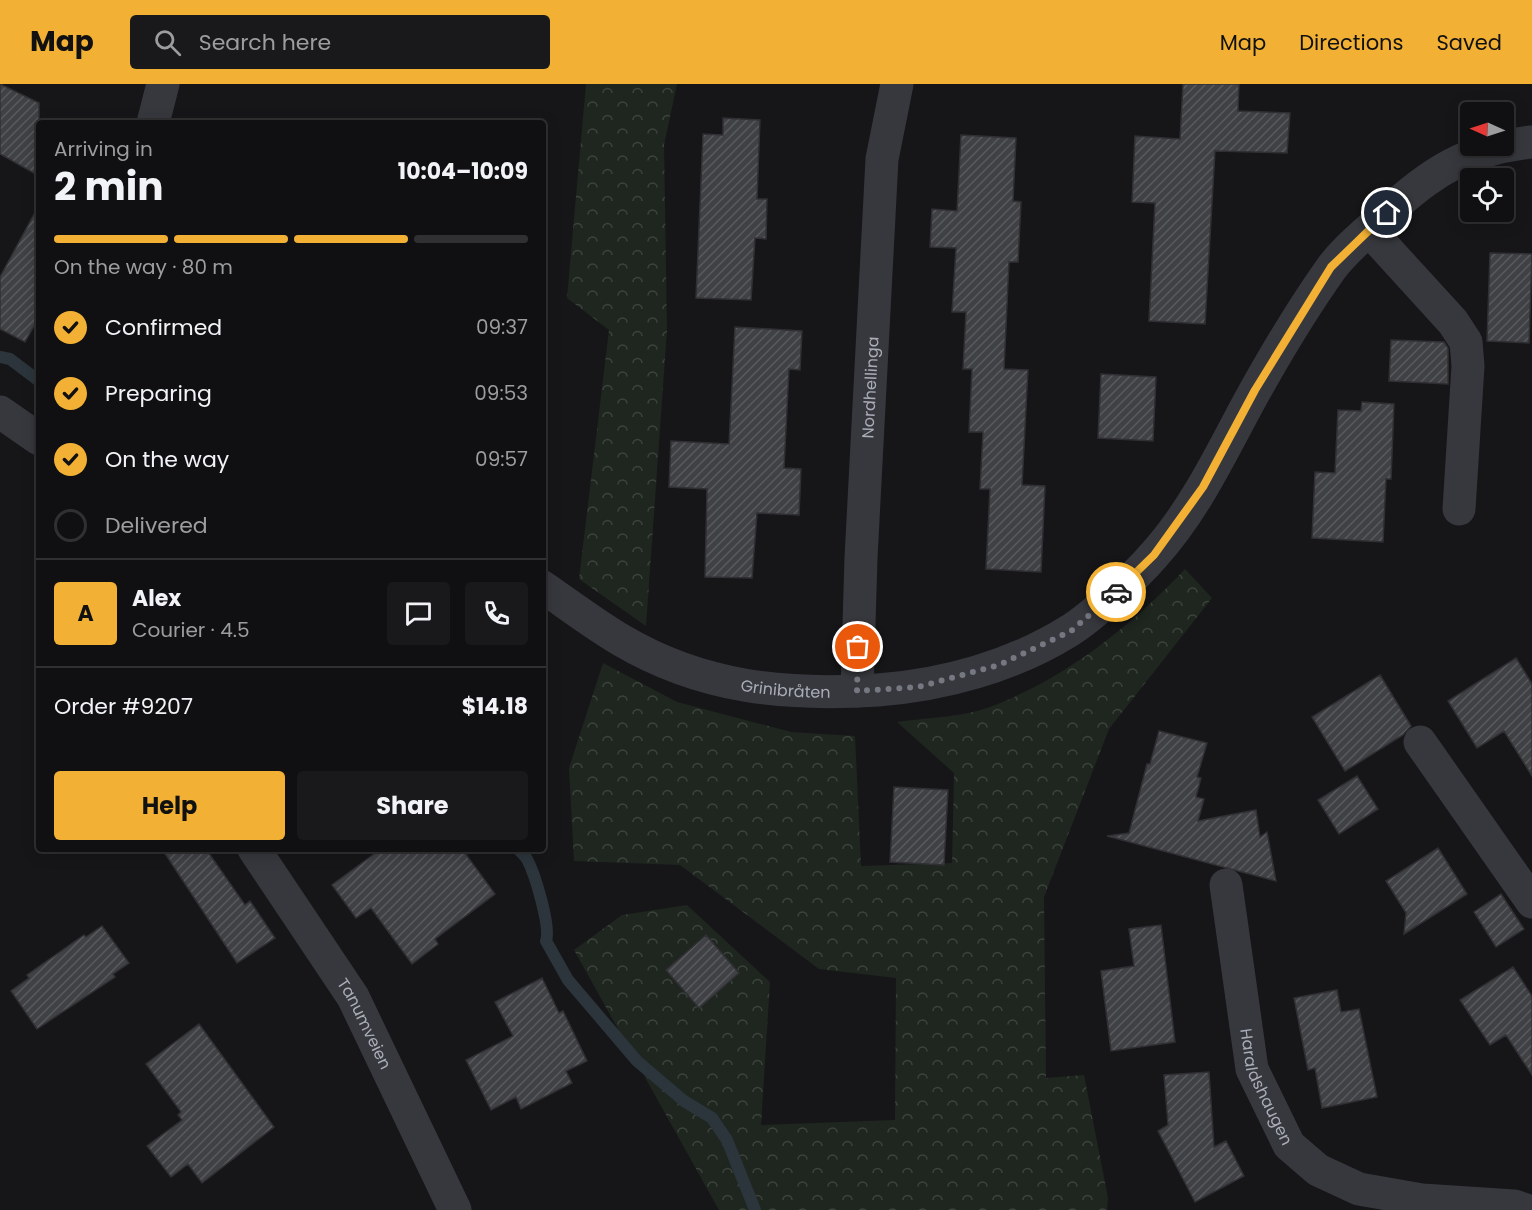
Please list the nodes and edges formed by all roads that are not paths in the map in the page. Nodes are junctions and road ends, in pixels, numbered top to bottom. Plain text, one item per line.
1 (163, 84) edge
2 (897, 84) edge
3 (154, 120) edge
4 (1532, 142) edge
5 (1370, 230) junction
6 (1459, 509) dead end
7 (546, 589) edge
8 (857, 691) junction
9 (1420, 742) dead end
10 (256, 852) edge
11 (1226, 885) dead end
12 (1532, 902) edge
13 (455, 1210) edge
14 (1526, 1210) edge

1 - 3 street
2 - 8 street, Nordhellinga
4 - 5 street, Grinibråten
5 - 6 street
5 - 8 street, Grinibråten
7 - 8 street, Grinibråten
9 - 12 street
10 - 13 street, Tanumveien
11 - 14 street, Haraldshaugen

